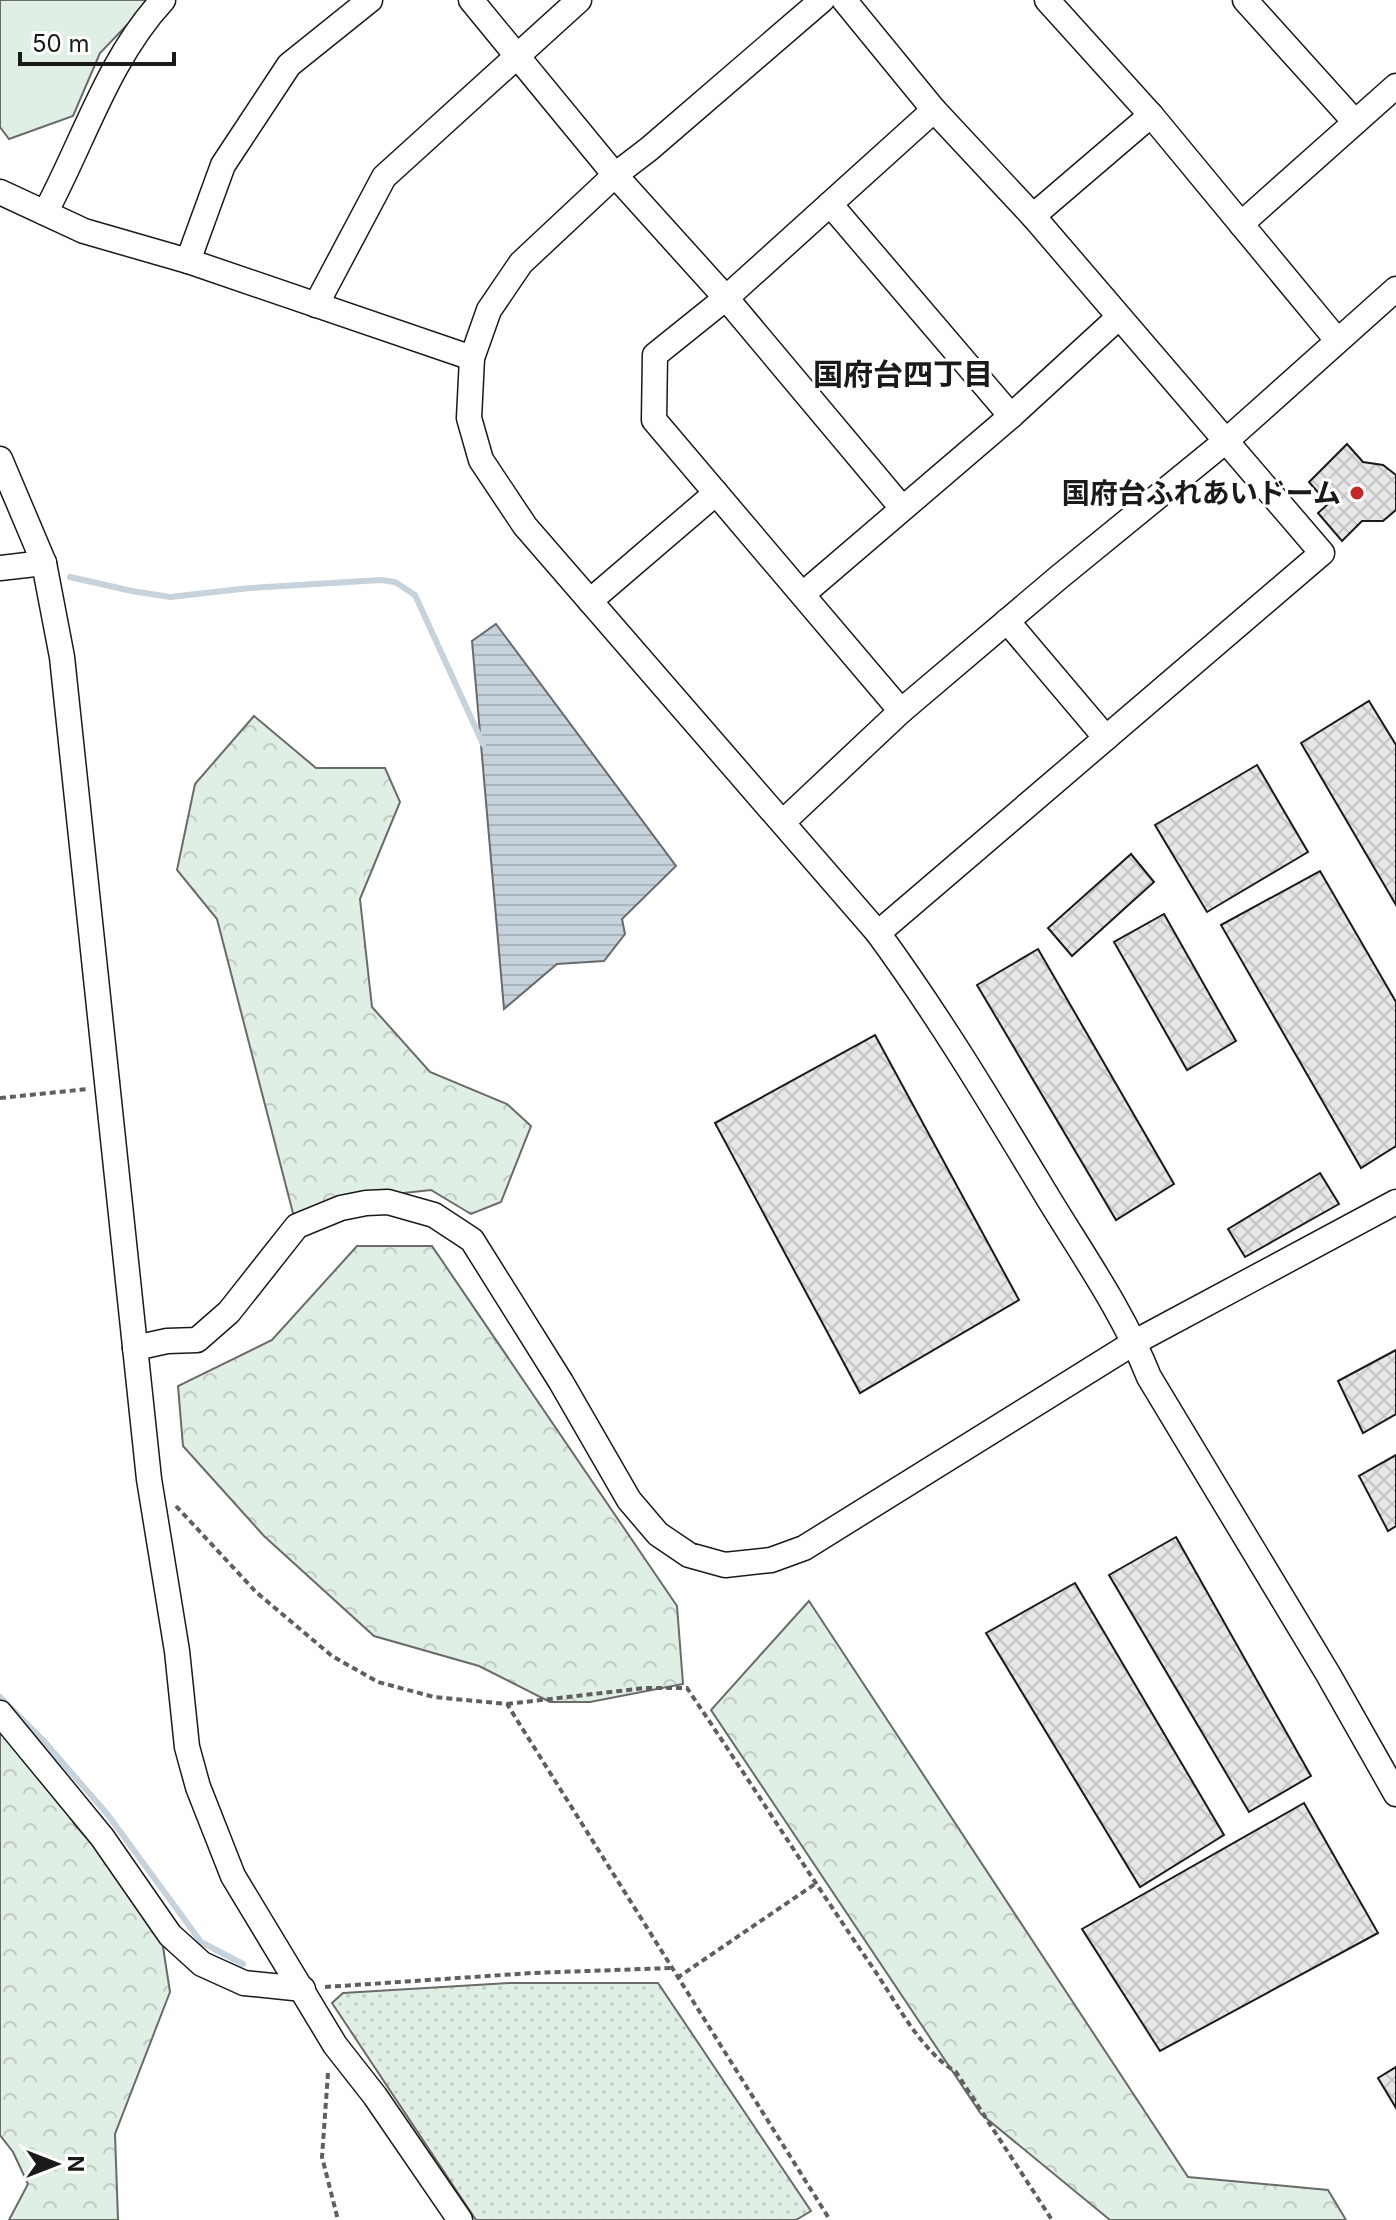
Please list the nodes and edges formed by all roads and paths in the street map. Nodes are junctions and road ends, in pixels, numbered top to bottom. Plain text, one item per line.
1 (163, 0) edge
2 (370, 0) edge
3 (471, 0) edge
4 (579, 0) edge
5 (822, 0) edge
6 (844, 0) edge
7 (1245, 0) edge
8 (1054, 2) edge
9 (517, 55) junction
10 (1396, 86) edge
11 (934, 110) junction
12 (1151, 115) junction
13 (1355, 122) junction
14 (615, 175) junction
15 (0, 192) edge
16 (830, 204) junction
17 (45, 213) junction
18 (1033, 216) junction
19 (1241, 224) junction
20 (188, 261) junction
21 (1396, 289) edge
22 (726, 298) junction
23 (316, 305) junction
24 (1119, 317) junction
25 (1337, 340) junction
26 (472, 358) junction
27 (1011, 416) junction
28 (1227, 440) junction
29 (0, 459) edge
30 (716, 493) junction
31 (902, 508) junction
32 (44, 563) junction
33 (0, 568) edge
34 (803, 594) junction
35 (590, 601) junction
36 (1007, 621) junction
37 (901, 711) junction
38 (1106, 738) junction
39 (783, 822) junction
40 (878, 933) junction
41 (106, 1086) junction
42 (0, 1098) edge
43 (1396, 1202) edge
44 (1135, 1342) junction
45 (135, 1348) junction
46 (149, 1479) junction
47 (507, 1704) junction
48 (0, 1713) edge
49 (1396, 1794) edge
50 (815, 1884) junction
51 (671, 1968) junction
52 (677, 1978) junction
53 (303, 1989) junction
54 (335, 2045) junction
55 (338, 2220) edge
56 (460, 2220) edge
57 (830, 2220) edge
58 (1052, 2220) edge

1 - 17 street
2 - 20 street
3 - 9 street
4 - 9 street
5 - 14 street
6 - 11 street
7 - 13 street
8 - 12 street
9 - 14 street
9 - 23 street
10 - 13 street
11 - 16 street
11 - 18 street
12 - 18 street
12 - 19 street
13 - 19 street
14 - 22 street
14 - 26 street
15 - 17 street
16 - 22 street
16 - 27 street
17 - 20 street
18 - 24 street
19 - 25 street
20 - 23 street
21 - 25 street
22 - 30 street
22 - 31 street
23 - 26 street
24 - 27 street
24 - 28 street
25 - 28 street
26 - 35 street
27 - 31 street
28 - 36 street
28 - 38 street
29 - 32 street
30 - 34 street
30 - 35 street
31 - 34 street
32 - 33 street
32 - 41 street
34 - 37 street
35 - 39 street
36 - 37 street
36 - 38 street
37 - 39 street
38 - 40 street
39 - 40 street
40 - 44 street
41 - 42 path
41 - 45 street
43 - 44 street
44 - 45 street
44 - 49 street
45 - 46 street
46 - 47 path
46 - 53 street
47 - 50 path
47 - 51 path
48 - 53 street
50 - 52 path
50 - 58 path
51 - 52 path
51 - 53 path
52 - 57 path
53 - 54 street
54 - 55 path
54 - 56 street

